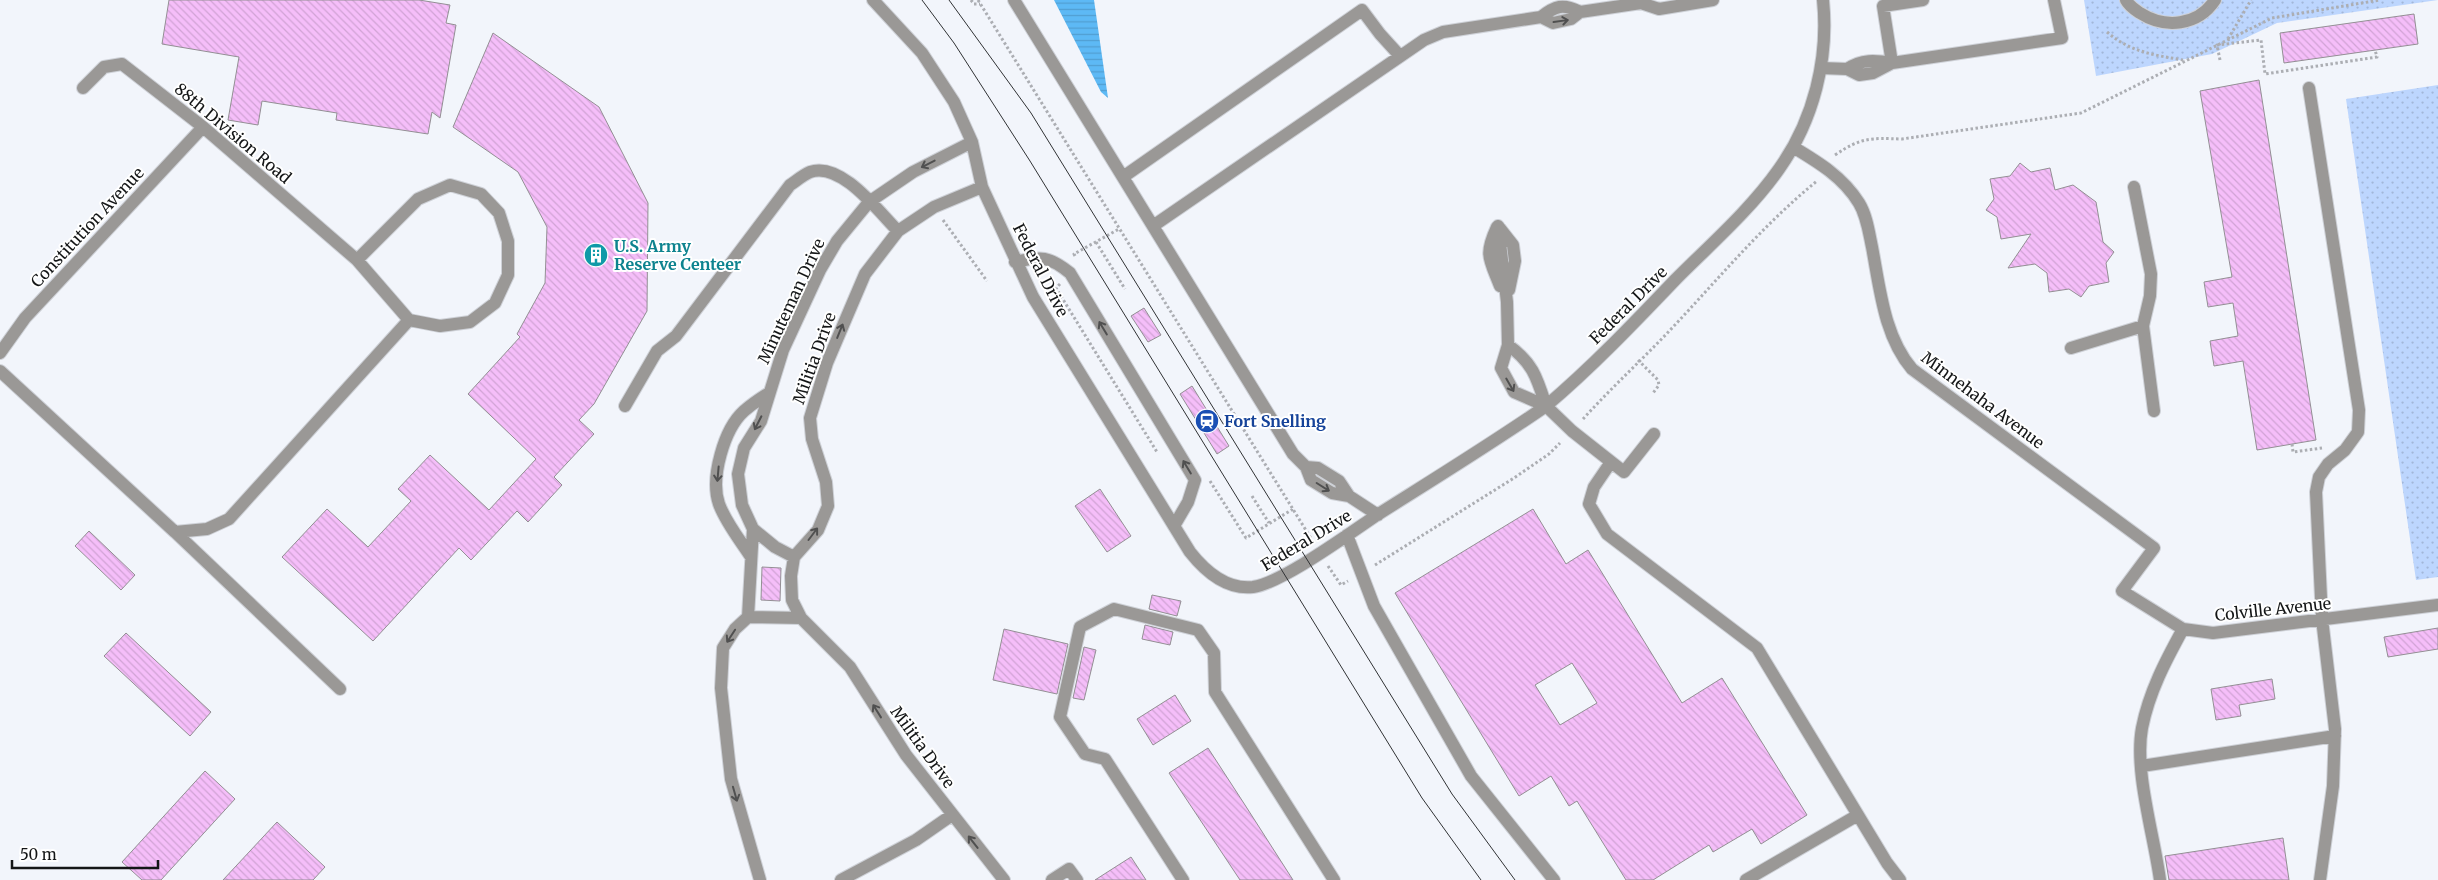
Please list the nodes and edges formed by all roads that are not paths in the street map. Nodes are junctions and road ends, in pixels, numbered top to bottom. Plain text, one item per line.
1 (873, 0) edge
2 (1014, 0) edge
3 (1713, 0) edge
4 (1823, 0) edge
5 (1923, 0) edge
6 (2054, 0) edge
7 (2126, 0) edge
8 (2216, 0) edge
9 (1642, 1) edge
10 (1624, 3) edge
11 (1400, 56) junction
12 (1892, 63) junction
13 (1821, 68) junction
14 (83, 88) dead end
15 (2308, 88) dead end
16 (203, 127) junction
17 (972, 142) junction
18 (1793, 147) junction
19 (1123, 177) junction
20 (982, 187) junction
21 (2134, 187) dead end
22 (869, 202) junction
23 (1153, 226) junction
24 (898, 231) junction
25 (357, 260) junction
26 (1015, 262) junction
27 (1506, 302) junction
28 (410, 320) junction
29 (2143, 326) junction
30 (1508, 345) junction
31 (2071, 348) dead end
32 (0, 353) edge
33 (0, 372) edge
34 (769, 392) junction
35 (625, 406) dead end
36 (1546, 406) junction
37 (2154, 411) dead end
38 (1654, 434) dead end
39 (1611, 462) junction
40 (1378, 515) junction
41 (1174, 526) junction
42 (753, 529) junction
43 (175, 532) junction
44 (1347, 535) junction
45 (751, 557) junction
46 (794, 557) junction
47 (2122, 591) joint
48 (2438, 605) edge
49 (748, 617) junction
50 (801, 618) junction
51 (2322, 618) junction
52 (2183, 629) junction
53 (340, 688) dead end
54 (2335, 736) junction
55 (2142, 766) junction
56 (952, 815) junction
57 (1858, 815) junction
58 (760, 880) edge
59 (841, 880) edge
60 (1004, 880) edge
61 (1052, 880) edge
62 (1077, 880) edge
63 (1182, 880) edge
64 (1334, 880) edge
65 (1554, 880) edge
66 (1746, 880) edge
67 (1900, 880) edge
68 (2160, 880) edge
69 (2320, 880) edge

1 - 17 street, Federal Drive
2 - 19 street
3 - 9 street
4 - 13 street, Federal Drive
5 - 12 street
6 - 12 street
7 - 8 street
9 - 10 street
10 - 11 street
11 - 19 street
11 - 23 street
12 - 13 street
13 - 18 street, Federal Drive
14 - 16 street, 88th Division Road
15 - 51 street
16 - 25 street, 88th Division Road
16 - 32 street, Constitution Avenue
17 - 20 street, Federal Drive
17 -> 22 street, Minuteman Drive
18 - 36 street, Federal Drive
18 - 47 street, Minnehaha Avenue
19 - 23 street
20 - 24 street, Militia Drive
20 - 26 street, Federal Drive
21 - 29 street
22 - 24 street
22 - 34 street, Minuteman Drive
22 - 35 street
23 - 40 street
46 -> 24 street, Militia Drive
25 - 28 street
25 - 28 street
26 - 41 street, Federal Drive
41 -> 26 street
27 - 27 street
27 - 30 street
28 - 43 street
29 - 31 street
29 - 37 street
30 - 36 street
30 -> 36 street
33 - 43 street
34 -> 42 street, Minuteman Drive
34 -> 45 street
36 - 39 street
36 - 40 street, Federal Drive
38 - 39 street
39 - 57 street
40 - 44 street, Federal Drive
41 - 44 street, Federal Drive
42 - 45 street, Minuteman Drive
42 - 46 street
43 - 53 street
44 - 65 street
45 - 49 street, Minuteman Drive
46 - 50 street, Militia Drive
47 - 52 street, Colville Avenue
48 - 51 street, Colville Avenue
49 - 50 street
49 -> 58 street
56 -> 50 street, Militia Drive
51 - 52 street, Colville Avenue
51 - 54 street
52 - 55 street
54 - 55 street
54 - 69 street
55 - 68 street
56 - 59 street
60 -> 56 street, Militia Drive
57 - 66 street
57 - 67 street
61 - 62 street
63 - 64 street

